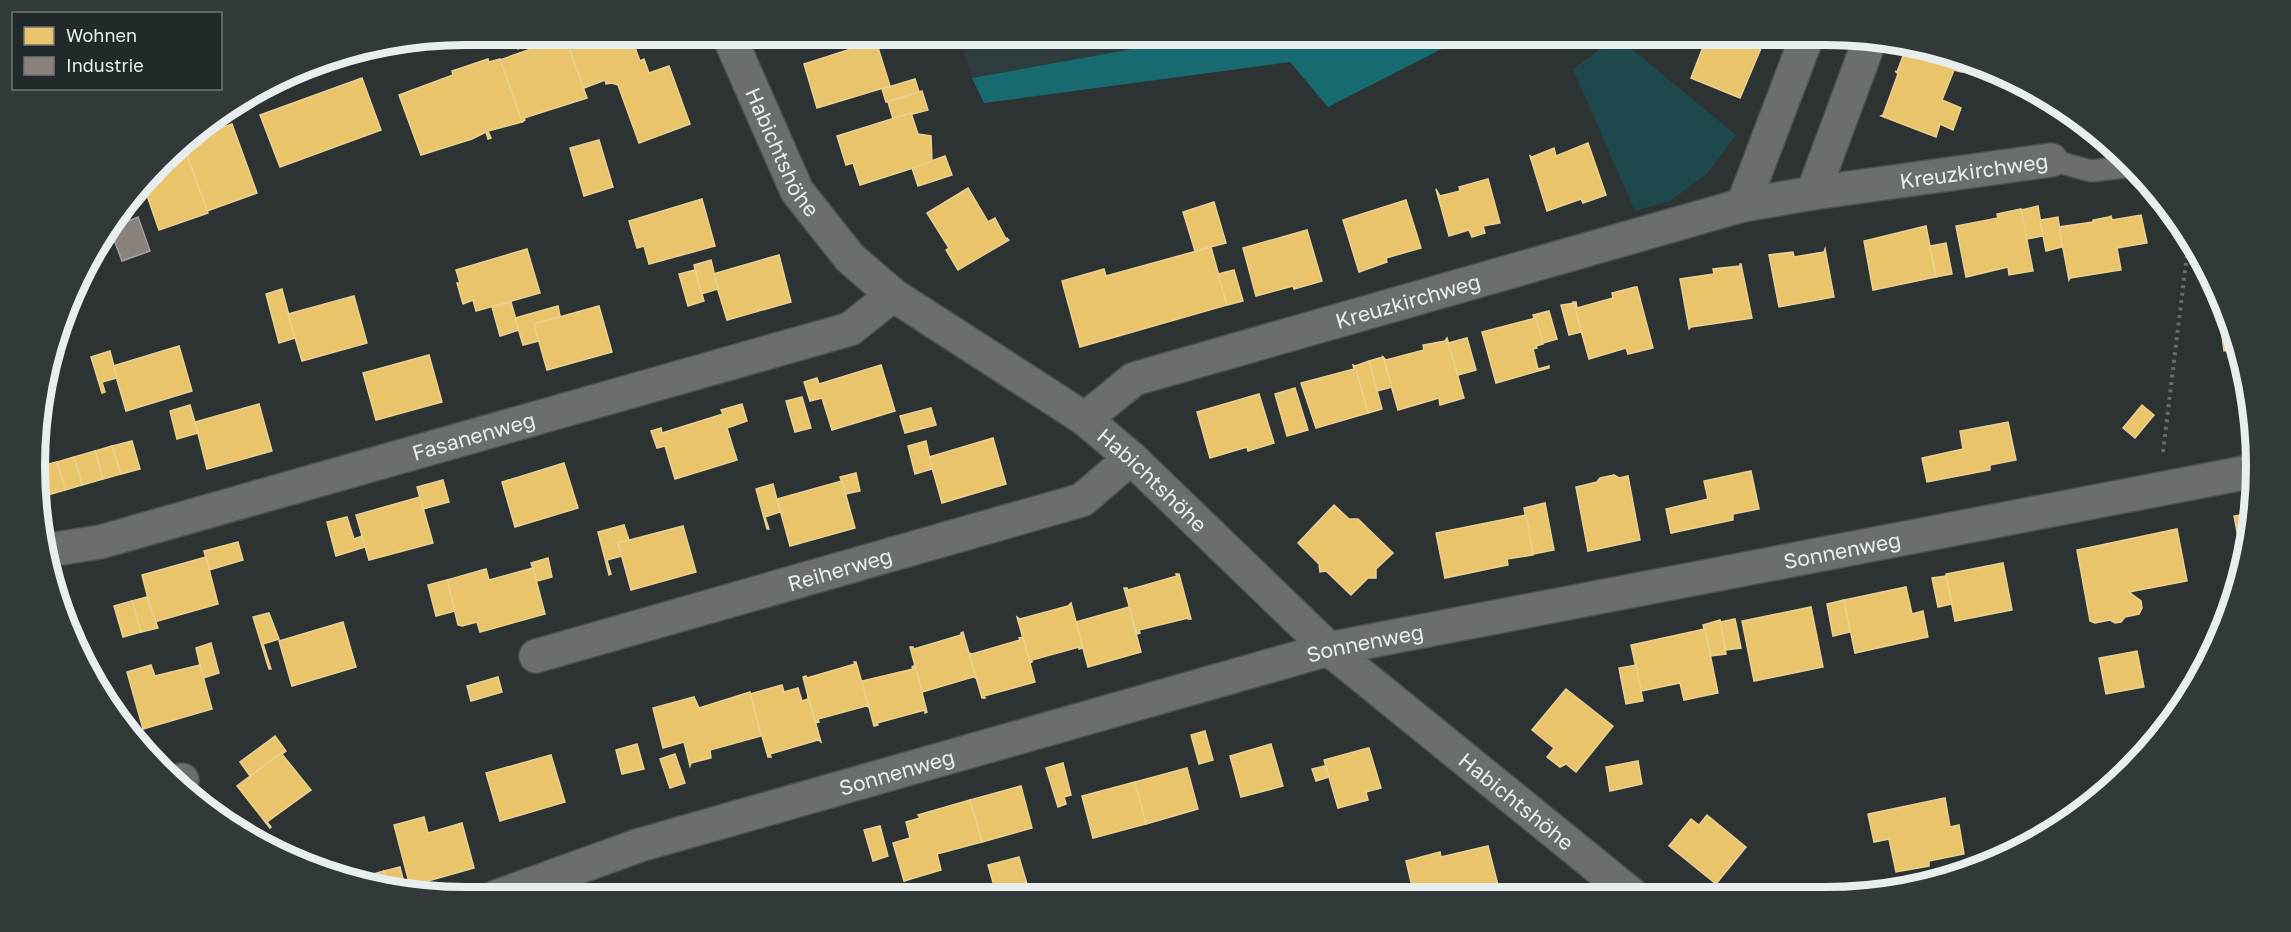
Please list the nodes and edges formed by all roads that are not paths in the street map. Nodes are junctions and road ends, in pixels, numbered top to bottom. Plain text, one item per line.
1 (733, 45) edge
2 (1804, 45) edge
3 (1867, 48) edge
4 (2050, 160) joint
5 (2122, 167) edge
6 (1813, 193) junction
7 (1743, 205) junction
8 (893, 295) junction
9 (1085, 419) junction
10 (1131, 458) junction
11 (2246, 473) edge
12 (53, 549) edge
13 (1329, 649) junction
14 (536, 656) dead end
15 (524, 887) edge
16 (1622, 887) edge

1 - 8 street, Habichtshöhe
2 - 7 street
3 - 6 street
4 - 5 lane, Kreuzkirchweg
4 - 6 street, Kreuzkirchweg
6 - 7 street, Kreuzkirchweg
7 - 9 street, Kreuzkirchweg
8 - 9 street, Habichtshöhe
8 - 12 street, Fasanenweg
9 - 10 street, Habichtshöhe
10 - 13 street, Habichtshöhe
10 - 14 street, Reiherweg
11 - 13 street, Sonnenweg
13 - 15 street, Sonnenweg
13 - 16 street, Habichtshöhe

